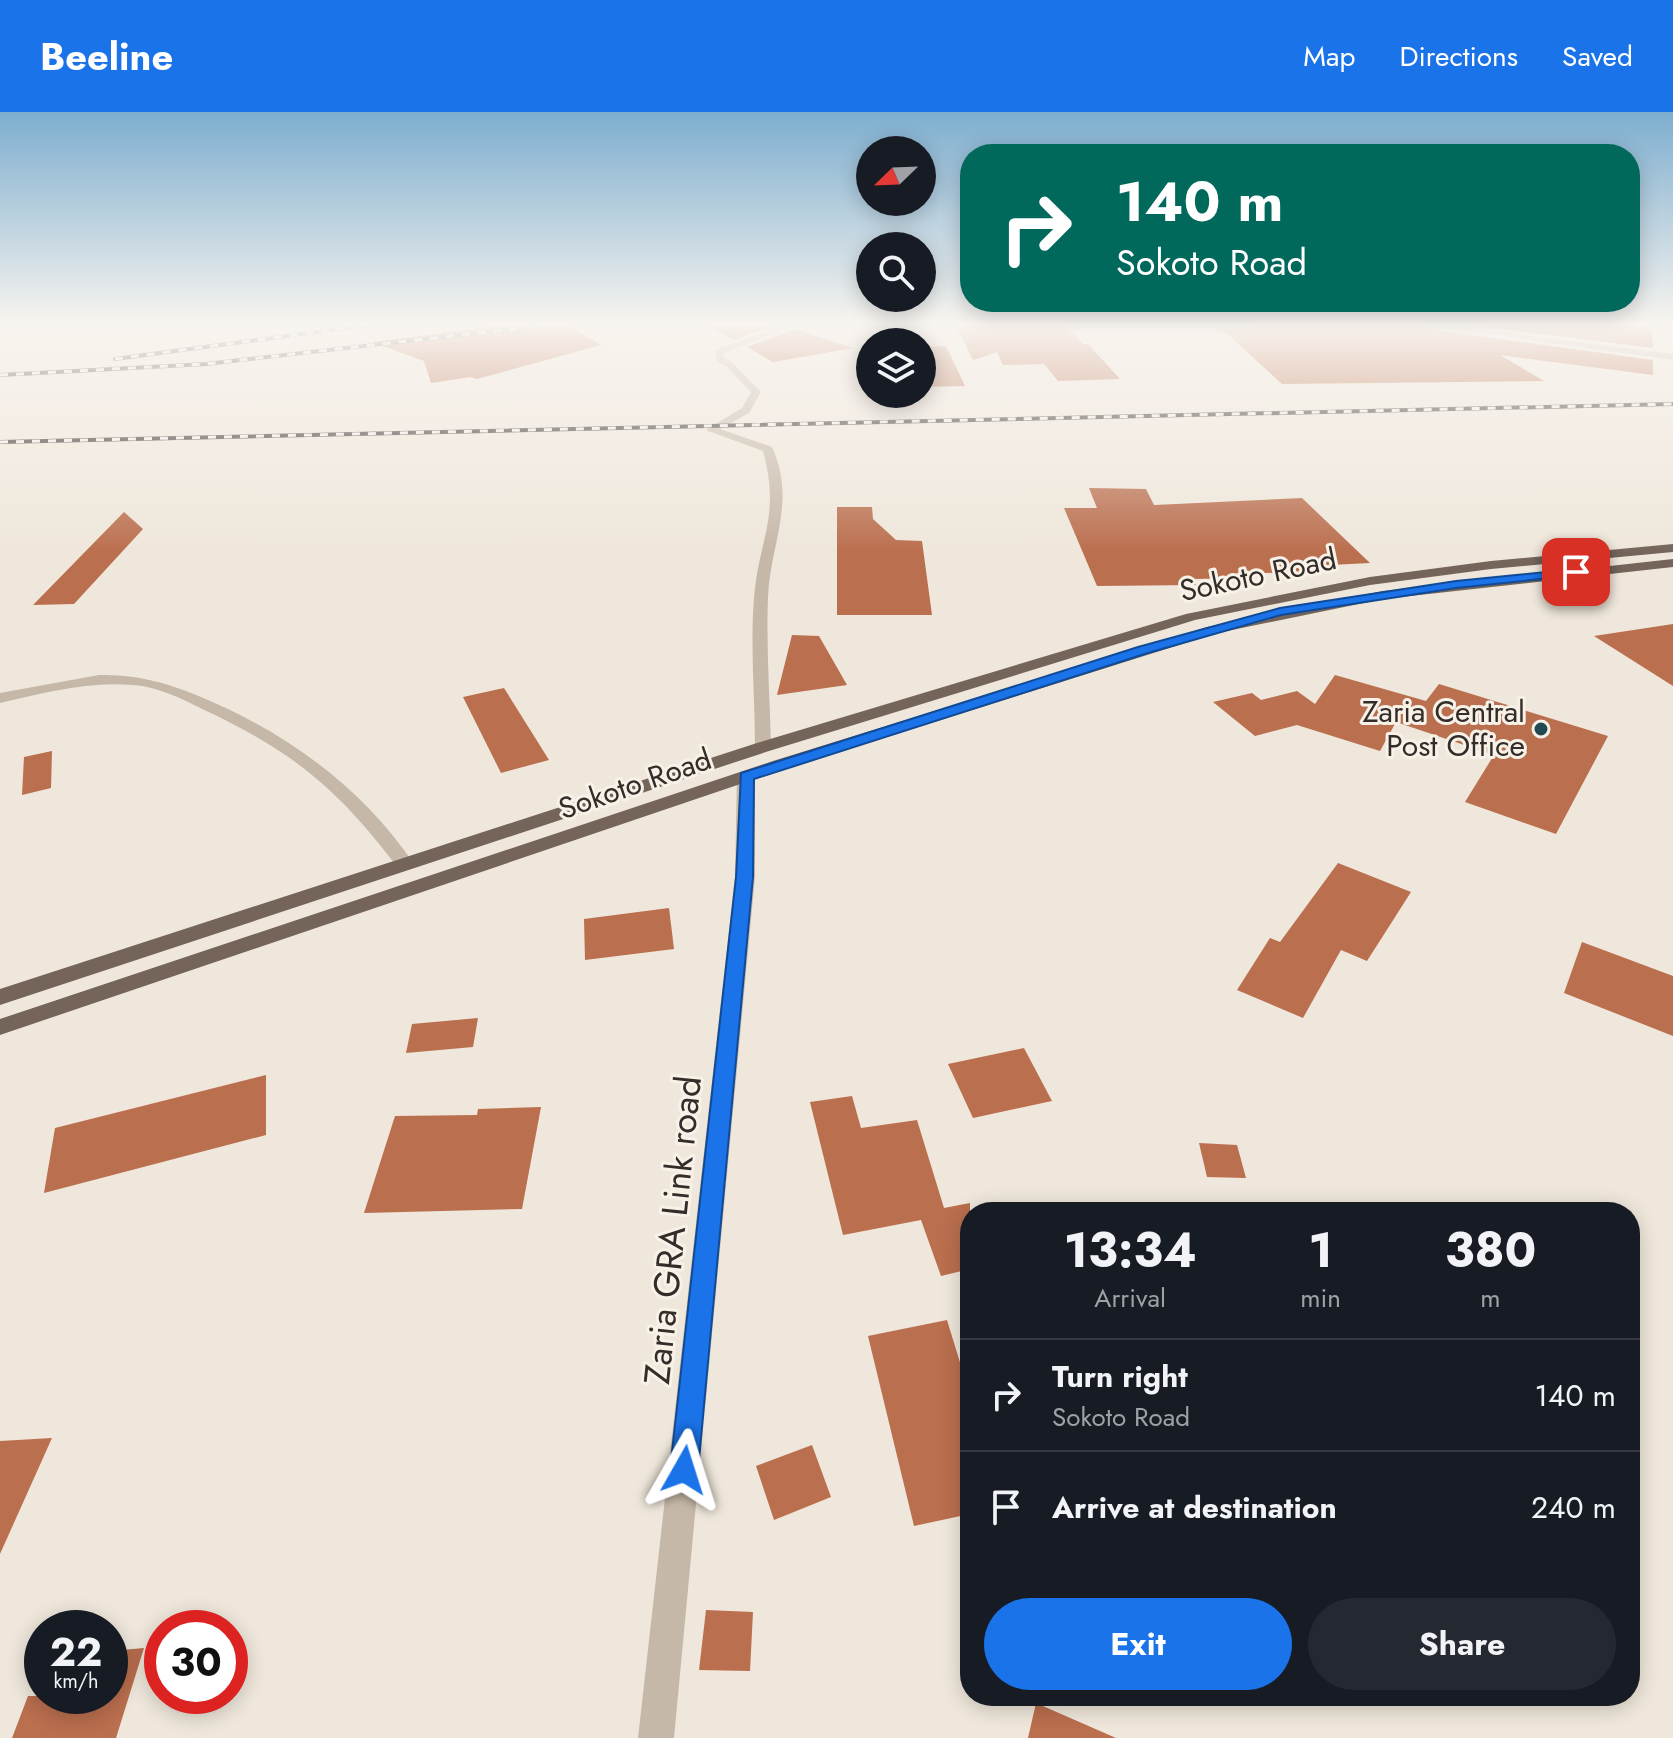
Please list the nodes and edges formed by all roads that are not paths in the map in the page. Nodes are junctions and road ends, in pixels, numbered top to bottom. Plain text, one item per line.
1 (754, 401) edge
2 (1673, 548) edge
3 (1673, 563) edge
4 (0, 698) edge
5 (763, 747) junction
6 (746, 776) junction
7 (405, 864) junction
8 (0, 997) edge
9 (0, 1027) edge
10 (656, 1738) edge

1 - 5 street
2 - 5 main road, Sokoto Road
3 - 6 main road, Sokoto Road
4 - 7 street
5 - 7 main road, Sokoto Road
6 - 9 main road, Sokoto Road
6 - 10 street, Zaria GRA Link road
7 - 8 main road, Sokoto Road

